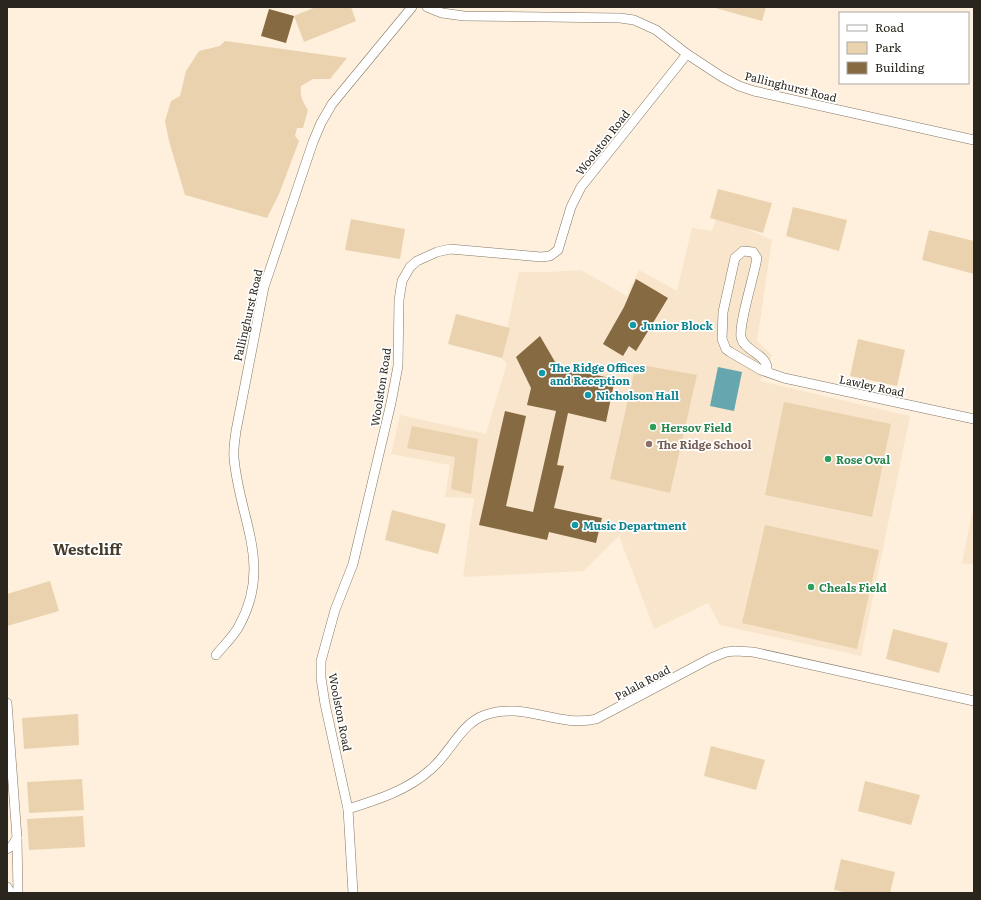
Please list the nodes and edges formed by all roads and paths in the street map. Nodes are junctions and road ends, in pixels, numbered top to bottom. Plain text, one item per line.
1 (412, 7) edge
2 (429, 8) edge
3 (687, 54) junction
4 (974, 140) edge
5 (767, 371) junction
6 (974, 419) edge
7 (216, 654) dead end
8 (974, 701) edge
9 (7, 703) edge
10 (348, 809) junction
11 (17, 838) junction
12 (7, 849) edge
13 (7, 887) edge
14 (11, 893) edge
15 (18, 893) edge
16 (353, 893) edge

1 - 7 street, Pallinghurst Road
2 - 3 street, Pallinghurst Road
3 - 4 street, Pallinghurst Road
3 - 10 street, Woolston Road
5 - 5 street, Lawley Road
5 - 6 street, Lawley Road
8 - 10 street, Palala Road
9 - 11 street
10 - 16 street, Woolston Road
11 - 12 street
11 - 15 street
13 - 14 street

